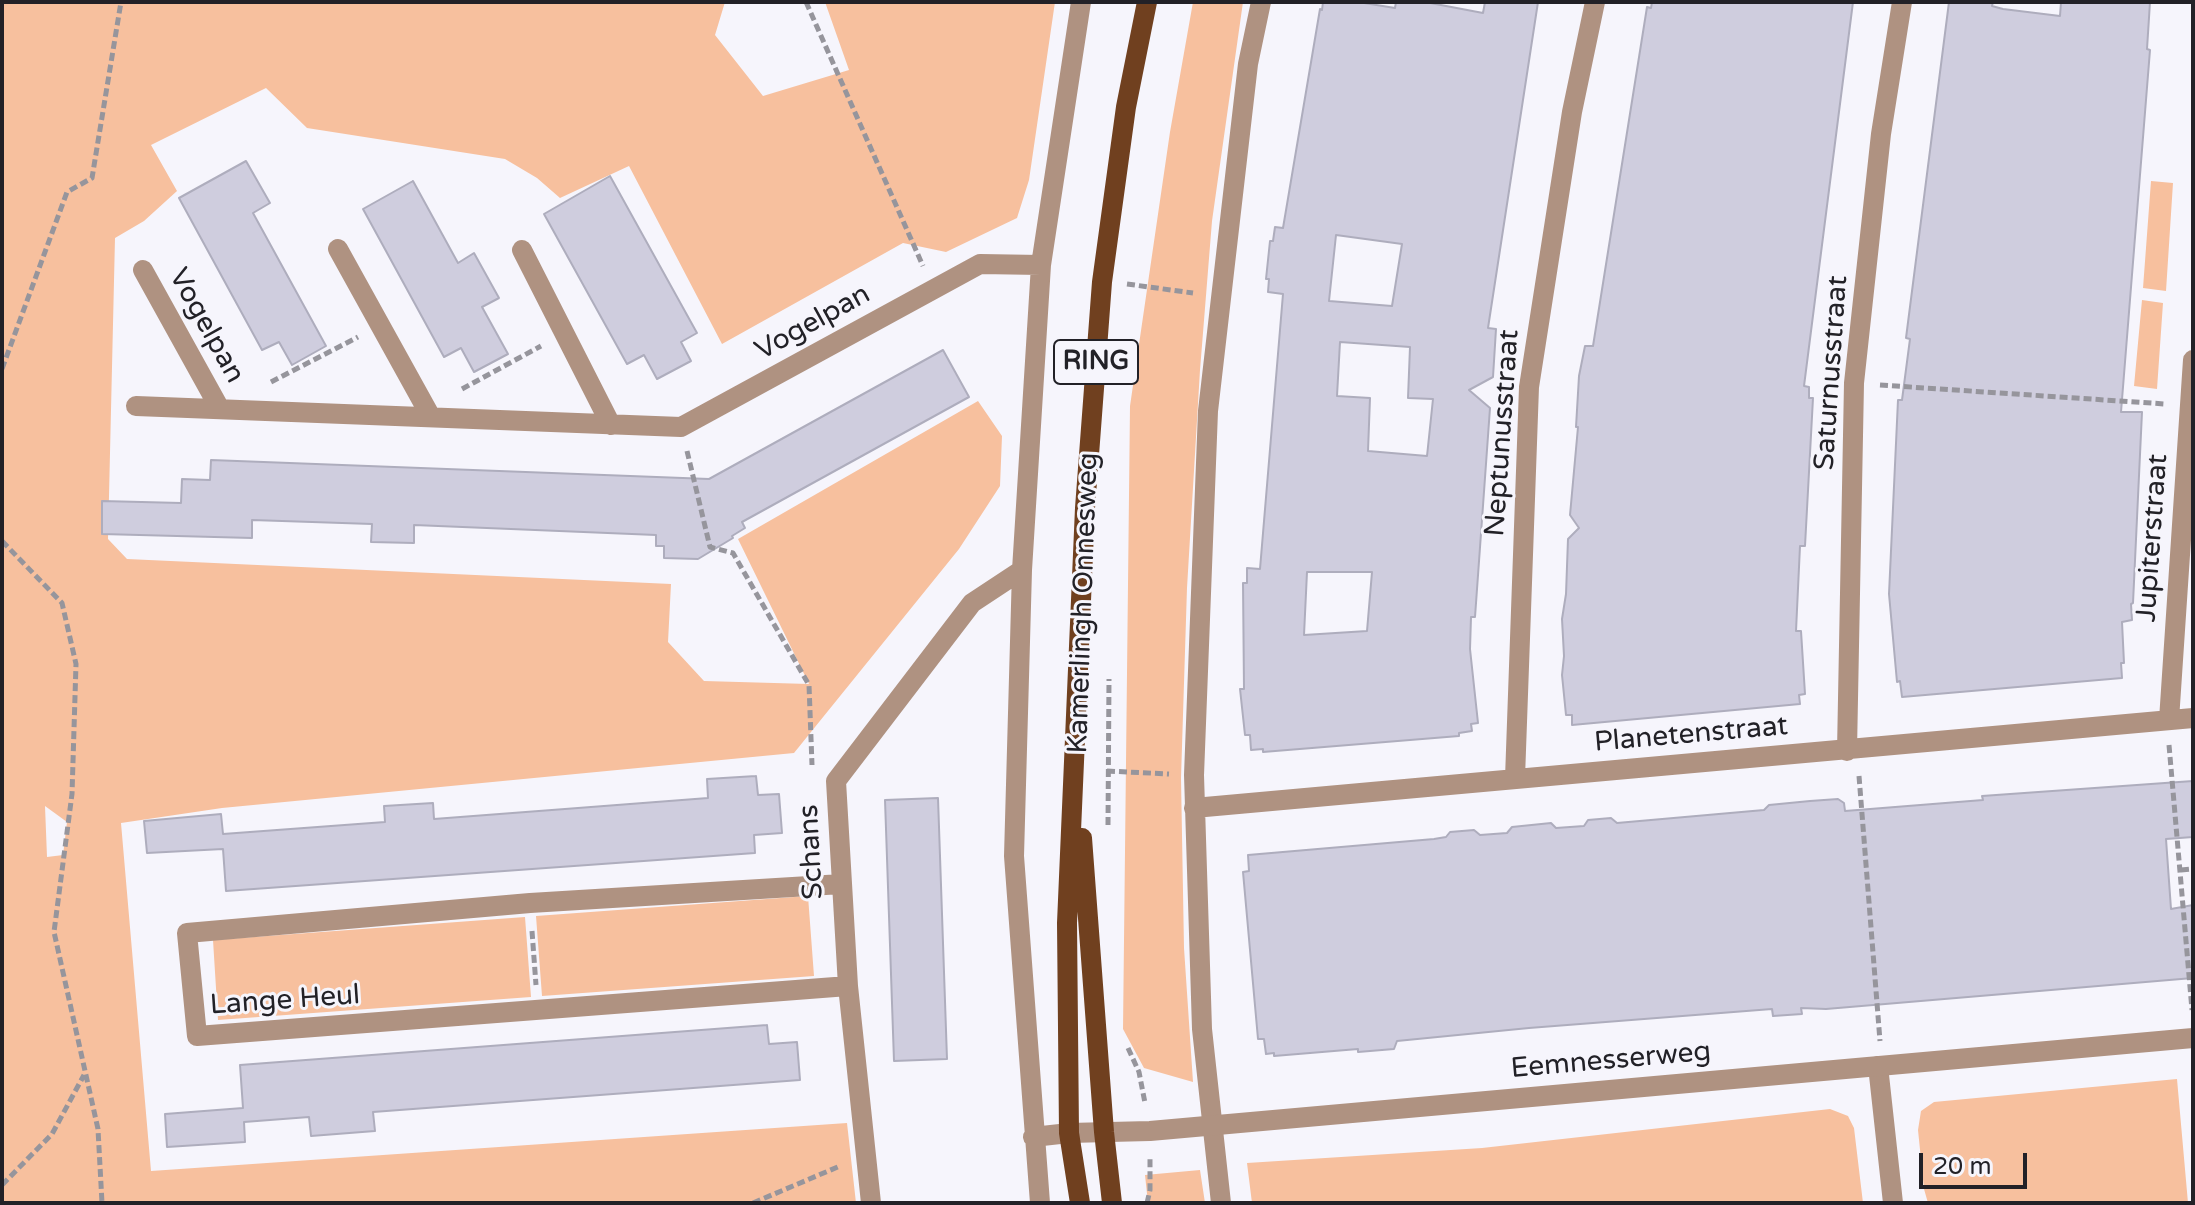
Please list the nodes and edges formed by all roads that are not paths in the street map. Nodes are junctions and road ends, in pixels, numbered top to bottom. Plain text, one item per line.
1 (1081, 2) edge
2 (1147, 2) edge
3 (1261, 2) edge
4 (1595, 2) edge
5 (1902, 2) edge
6 (338, 249) dead end
7 (522, 250) dead end
8 (1041, 265) junction
9 (143, 270) dead end
10 (2193, 360) edge
11 (136, 406) dead end
12 (220, 409) junction
13 (428, 413) junction
14 (611, 425) junction
15 (1022, 570) junction
16 (2193, 718) edge
17 (2169, 720) junction
18 (1076, 726) junction
19 (1852, 750) junction
20 (1515, 778) junction
21 (1194, 808) junction
22 (842, 884) junction
23 (848, 986) junction
24 (2193, 1038) edge
25 (1881, 1066) junction
26 (1212, 1124) junction
27 (1104, 1132) junction
28 (1069, 1133) junction
29 (1033, 1137) junction
30 (871, 1203) edge
31 (1040, 1203) edge
32 (1080, 1203) edge
33 (1112, 1203) edge
34 (1221, 1203) edge
35 (1893, 1203) edge

1 - 8 street
2 - 18 main road, Kamerlingh Onnesweg / RING
3 - 21 street
4 - 20 street, Neptunusstraat
5 - 19 street, Saturnusstraat
6 - 13 street
7 - 14 street
8 - 14 street, Vogelpan
8 - 15 street
9 - 12 street, Vogelpan
10 - 17 street, Jupiterstraat
11 - 12 street, Vogelpan
12 - 13 street, Vogelpan
13 - 14 street, Vogelpan
15 - 22 street, Schans
15 - 29 street
16 - 17 street, Planetenstraat
17 - 19 street, Planetenstraat
18 - 27 main road, Kamerlingh Onnesweg / RING
18 - 28 main road, Kamerlingh Onnesweg / RING
19 - 20 street, Planetenstraat
20 - 21 street, Planetenstraat
21 - 26 street
22 - 23 street, Schans
22 - 23 street, Lange Heul
23 - 30 street, Schans
24 - 25 street, Eemnesserweg
25 - 26 street, Eemnesserweg
25 - 35 street
26 - 27 street, Eemnesserweg
26 - 34 street
27 - 28 street, Eemnesserweg
27 - 33 main road, Kamerlingh Onnesweg / RING
28 - 29 street, Eemnesserweg
28 - 32 main road, Kamerlingh Onnesweg / RING
29 - 31 street

